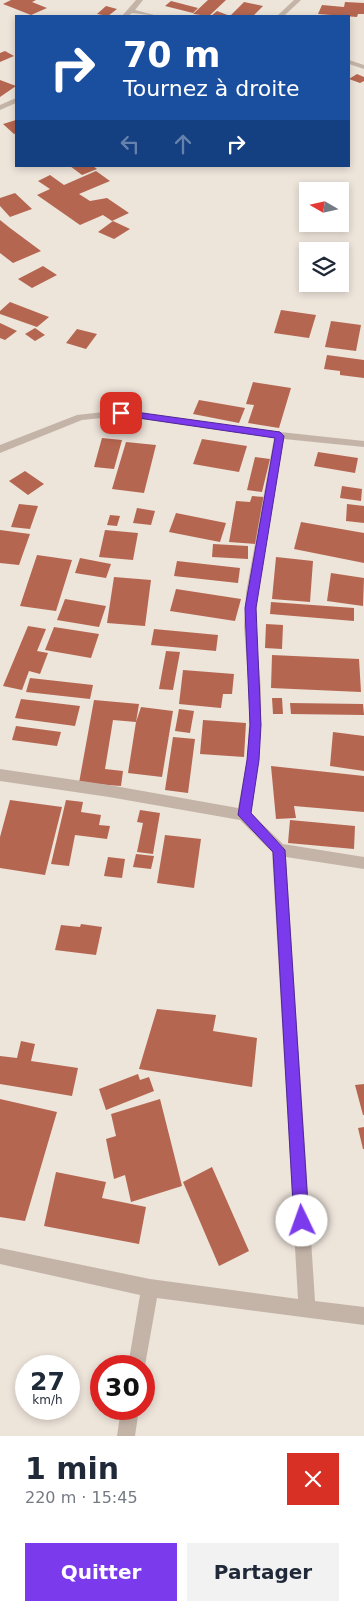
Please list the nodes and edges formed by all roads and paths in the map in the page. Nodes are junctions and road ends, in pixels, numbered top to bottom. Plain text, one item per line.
1 (140, 0) edge
2 (298, 0) edge
3 (132, 11) junction
4 (126, 15) edge
5 (150, 15) edge
6 (281, 15) edge
7 (350, 62) edge
8 (364, 67) edge
9 (15, 100) edge
10 (0, 108) edge
11 (280, 436) junction
12 (364, 444) edge
13 (0, 448) edge
14 (0, 775) edge
15 (244, 815) junction
16 (279, 850) junction
17 (364, 863) edge
18 (0, 1256) edge
19 (150, 1288) junction
20 (308, 1308) junction
21 (364, 1316) edge
22 (139, 1355) edge
23 (128, 1420) edge
24 (126, 1436) edge

1 - 3 street
2 - 6 street
3 - 4 street
3 - 5 street
7 - 8 street
9 - 10 street
11 - 12 street
11 - 13 street
11 - 15 street
14 - 15 street
15 - 16 street
16 - 17 street
16 - 20 street
18 - 19 street
19 - 20 street
19 - 22 street
20 - 21 street
23 - 24 street

